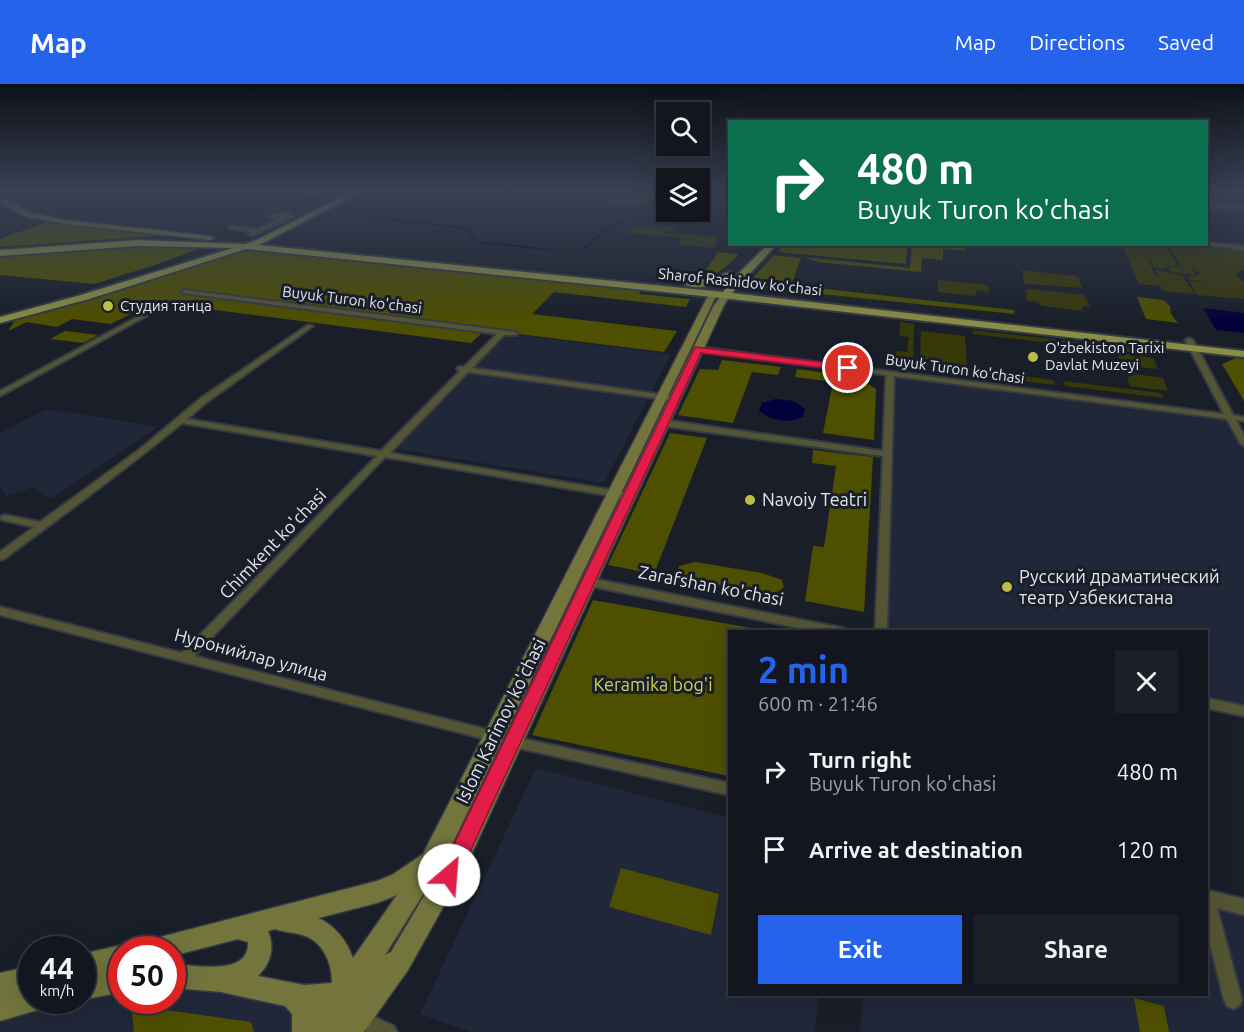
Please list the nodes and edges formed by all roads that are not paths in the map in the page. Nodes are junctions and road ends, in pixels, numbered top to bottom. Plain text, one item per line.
1 (185, 235) edge
2 (244, 235) edge
3 (252, 235) edge
4 (268, 235) edge
5 (272, 235) edge
6 (210, 238) junction
7 (248, 238) junction
8 (265, 239) junction
9 (199, 243) junction
10 (1208, 244) edge
11 (232, 245) junction
12 (760, 246) edge
13 (771, 246) edge
14 (1244, 248) edge
15 (0, 251) edge
16 (190, 258) junction
17 (729, 275) junction
18 (675, 284) junction
19 (715, 291) junction
20 (185, 292) dead end
21 (728, 292) junction
22 (169, 302) dead end
23 (0, 315) edge
24 (0, 320) edge
25 (310, 326) dead end
26 (502, 333) junction
27 (515, 334) dead end
28 (1191, 344) junction
29 (1244, 346) edge
30 (698, 349) junction
31 (1244, 354) edge
32 (462, 369) junction
33 (890, 374) junction
34 (0, 393) edge
35 (661, 397) junction
36 (675, 399) junction
37 (1230, 418) junction
38 (180, 420) junction
39 (1244, 420) edge
40 (664, 423) junction
41 (1244, 443) edge
42 (384, 454) junction
43 (887, 454) junction
44 (621, 494) junction
45 (5, 518) dead end
46 (43, 526) junction
47 (0, 557) edge
48 (580, 580) junction
49 (0, 611) edge
50 (833, 630) edge
51 (881, 630) edge
52 (185, 657) junction
53 (1208, 704) edge
54 (1244, 711) edge
55 (493, 736) junction
56 (514, 742) junction
57 (728, 789) edge
58 (436, 854) junction
59 (1208, 898) edge
60 (1208, 906) edge
61 (1244, 906) edge
62 (264, 920) junction
63 (232, 928) junction
64 (186, 940) edge
65 (399, 961) junction
66 (186, 977) edge
67 (221, 980) junction
68 (18, 981) edge
69 (0, 985) edge
70 (346, 989) junction
71 (290, 995) junction
72 (1233, 1000) dead end
73 (18, 1004) edge
74 (0, 1008) edge
75 (353, 1025) edge
76 (305, 1032) edge
77 (311, 1032) edge
78 (336, 1032) edge
79 (388, 1032) edge

1 - 6 main road
2 - 7 street
3 - 7 street
4 - 8 street
5 - 8 main road
6 - 7 main road
6 - 15 main road
7 - 8 main road, Sharof Rashidov ko'chasi
7 - 8 street
7 - 11 main road, Sharof Rashidov ko'chasi
7 - 24 main road
8 - 18 main road, Sharof Rashidov ko'chasi
8 - 19 main road, Sharof Rashidov ko'chasi
9 - 11 main road, Sharof Rashidov ko'chasi
9 - 15 main road, Sharof Rashidov ko'chasi
9 - 16 main road
10 - 14 street
11 - 16 main road
12 - 17 main road, Islom Karimov ko'chasi
13 - 21 main road, Islom Karimov ko'chasi
16 - 23 main road
17 - 18 main road
17 - 19 main road, Islom Karimov ko'chasi
18 - 19 main road, Sharof Rashidov ko'chasi
19 - 21 main road, Sharof Rashidov ko'chasi
19 - 35 main road, Islom Karimov ko'chasi
20 - 26 street, Buyuk Turon ko'chasi
21 - 28 main road, Sharof Rashidov ko'chasi
21 - 30 main road, Islom Karimov ko'chasi
22 - 34 street
25 - 38 street
26 - 27 street, Buyuk Turon ko'chasi
26 - 32 street, Chimkent ko'chasi
28 - 29 main road, Sharof Rashidov ko'chasi
28 - 31 main road, Sharof Rashidov ko'chasi
28 - 37 street
30 - 33 street, Buyuk Turon ko'chasi
30 - 36 main road, Islom Karimov ko'chasi
32 - 35 street
32 - 42 street, Chimkent ko'chasi
33 - 37 street, Buyuk Turon ko'chasi
33 - 43 street
35 - 36 street
35 - 44 main road, Islom Karimov ko'chasi
36 - 40 main road, Islom Karimov ko'chasi
37 - 39 street, Buyuk Turon ko'chasi
37 - 41 street
38 - 42 street
38 - 46 street
40 - 43 street
40 - 44 main road, Islom Karimov ko'chasi
42 - 44 street
42 - 52 street, Chimkent ko'chasi
43 - 51 street
44 - 48 main road, Islom Karimov ko'chasi
45 - 46 street
46 - 47 street
48 - 50 street, Zarafshan ko'chasi
48 - 55 main road, Islom Karimov ko'chasi
48 - 56 main road, Islom Karimov ko'chasi
49 - 52 street, Нуронийлар улица
52 - 55 street, Нуронийлар улица
53 - 54 street
55 - 58 main road, Islom Karimov ko'chasi
56 - 57 street
56 - 65 main road, Islom Karimov ko'chasi
58 - 62 main road
58 - 70 main road, Islom Karimov ko'chasi
59 - 61 street
60 - 72 street
62 - 63 main road
62 - 70 main road
63 - 64 main road
63 - 67 main road
65 - 70 main road
65 - 75 main road, Islom Karimov ko'chasi
66 - 67 main road
67 - 71 main road
68 - 69 main road
70 - 71 main road
70 - 77 main road, Islom Karimov ko'chasi
70 - 78 main road
71 - 76 main road
73 - 74 main road
75 - 79 street

